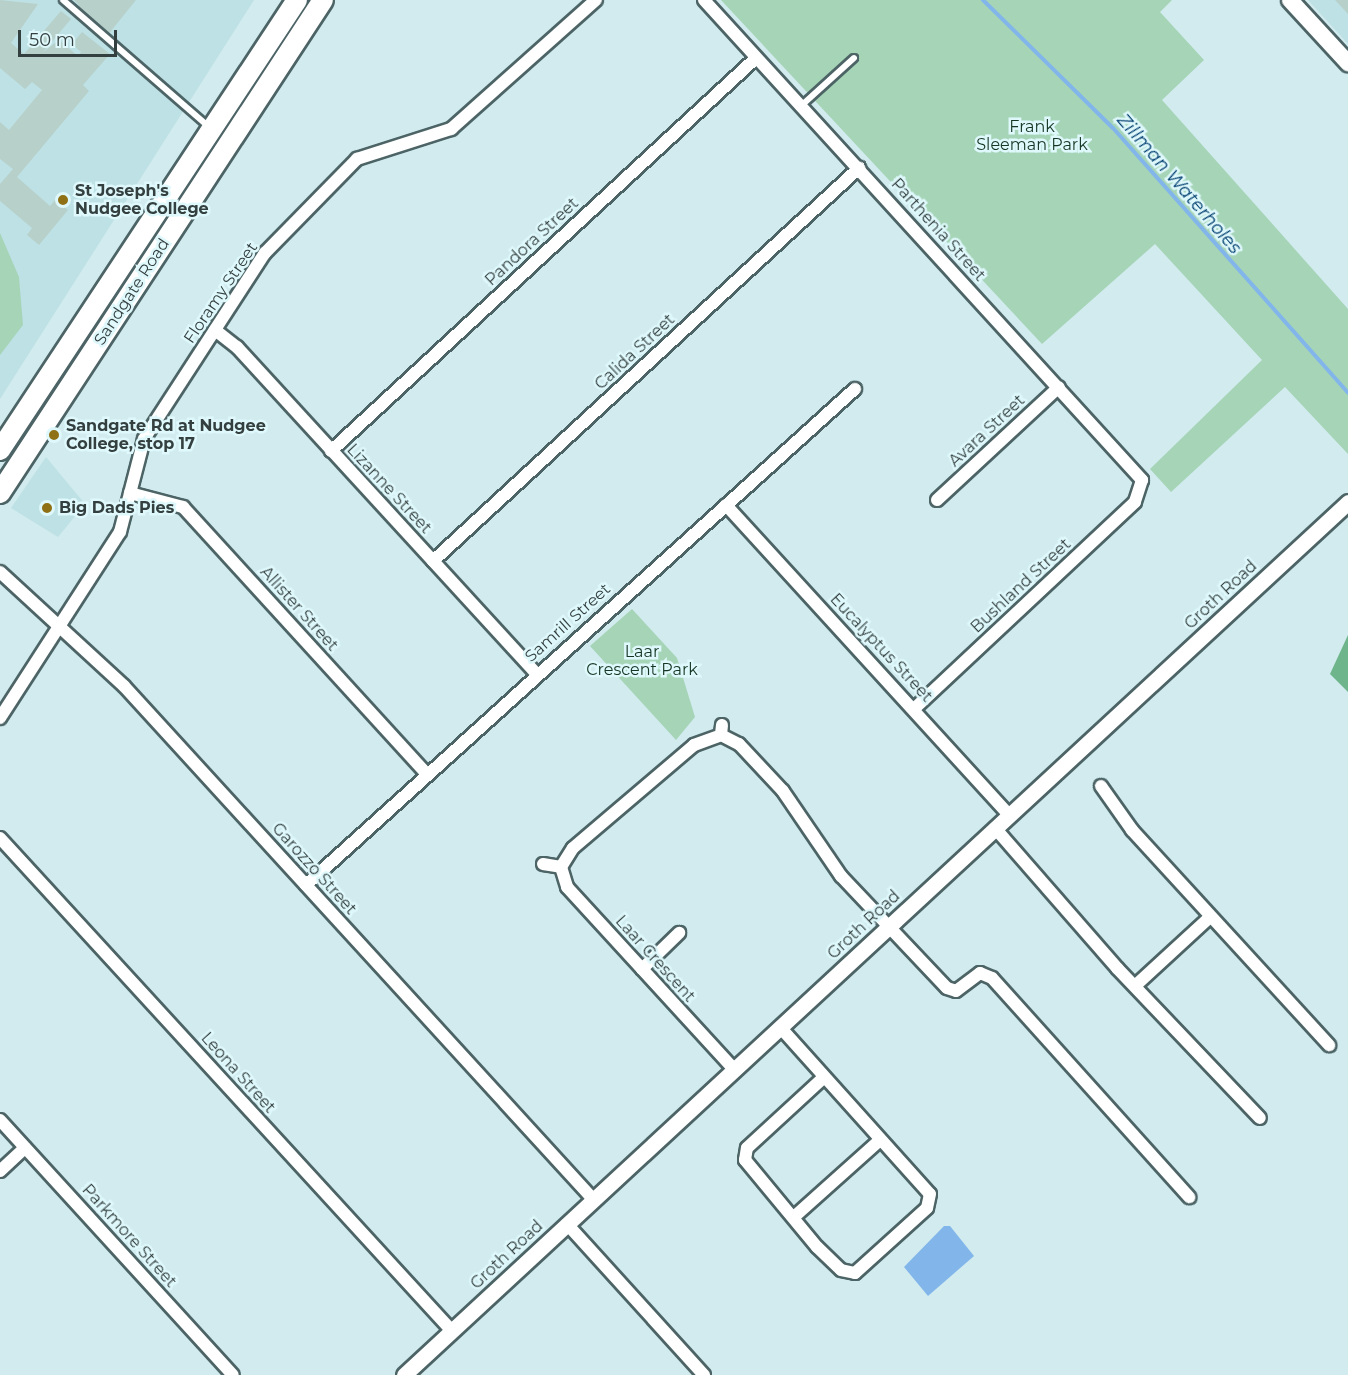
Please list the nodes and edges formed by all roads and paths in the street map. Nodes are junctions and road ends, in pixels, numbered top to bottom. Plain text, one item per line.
1 (63, 0) edge
2 (297, 0) edge
3 (323, 0) edge
4 (596, 0) edge
5 (704, 0) edge
6 (1290, 0) edge
7 (756, 58) junction
8 (854, 58) dead end
9 (1348, 63) edge
10 (802, 105) junction
11 (211, 129) junction
12 (859, 168) junction
13 (215, 330) junction
14 (1059, 387) junction
15 (855, 389) dead end
16 (0, 450) edge
17 (331, 451) junction
18 (1143, 484) joint
19 (0, 493) edge
20 (130, 493) junction
21 (937, 500) dead end
22 (1348, 502) edge
23 (726, 505) junction
24 (433, 561) junction
25 (0, 572) edge
26 (59, 626) junction
27 (537, 674) junction
28 (914, 709) junction
29 (0, 718) edge
30 (427, 774) junction
31 (1101, 786) dead end
32 (1009, 815) junction
33 (995, 828) junction
34 (0, 838) edge
35 (543, 864) dead end
36 (561, 867) junction
37 (306, 885) junction
38 (1210, 917) junction
39 (889, 926) junction
40 (680, 933) dead end
41 (642, 969) junction
42 (1136, 985) junction
43 (780, 1027) junction
44 (1329, 1045) dead end
45 (734, 1069) junction
46 (824, 1078) junction
47 (1260, 1118) dead end
48 (0, 1120) edge
49 (880, 1140) junction
50 (25, 1148) junction
51 (0, 1171) edge
52 (1189, 1197) dead end
53 (593, 1199) junction
54 (795, 1216) junction
55 (567, 1224) junction
56 (452, 1331) junction
57 (233, 1375) edge
58 (404, 1375) edge
59 (704, 1375) edge

1 - 11 lane
2 - 11 highway, Sandgate Road
3 - 19 highway, Sandgate Road
4 - 13 street, Floramy Street
5 - 7 street, Parthenia Street
6 - 9 main road
7 - 10 street, Parthenia Street
7 - 17 street, Pandora Street
8 - 10 lane
10 - 12 street, Parthenia Street
11 - 16 highway, Sandgate Road
12 - 14 street, Parthenia Street
12 - 24 street, Calida Street
13 - 17 street, Lizanne Street
13 - 20 street, Floramy Street
14 - 18 street, Parthenia Street
14 - 21 street, Avara Street
15 - 23 street, Samrill Street
17 - 24 street, Lizanne Street
18 - 28 street, Bushland Street
20 - 26 street, Floramy Street
20 - 30 street, Allister Street
22 - 32 street, Groth Road
23 - 27 street, Samrill Street
23 - 28 street, Eucalyptus Street
24 - 27 street, Lizanne Street
25 - 26 street, Garozzo Street
26 - 29 street, Floramy Street
26 - 37 street, Garozzo Street
27 - 30 street, Samrill Street
28 - 32 street, Eucalyptus Street
30 - 37 street, Samrill Street
31 - 38 street
32 - 33 street, Groth Road
33 - 39 street, Groth Road
33 - 42 street
34 - 56 street, Leona Street
35 - 36 street
36 - 39 street
36 - 41 street, Laar Crescent
37 - 53 street, Garozzo Street
38 - 42 street
38 - 44 street
39 - 43 street, Groth Road
39 - 52 street
40 - 41 street
41 - 45 street, Laar Crescent
42 - 47 street
43 - 45 street, Groth Road
43 - 46 street
45 - 53 street, Groth Road
46 - 49 street
46 - 54 street
48 - 50 street, Parkmore Street
49 - 54 street
49 - 54 street
50 - 51 street
50 - 57 street, Parkmore Street
53 - 55 street, Groth Road
55 - 56 street, Groth Road
55 - 59 street
56 - 58 street, Groth Road

